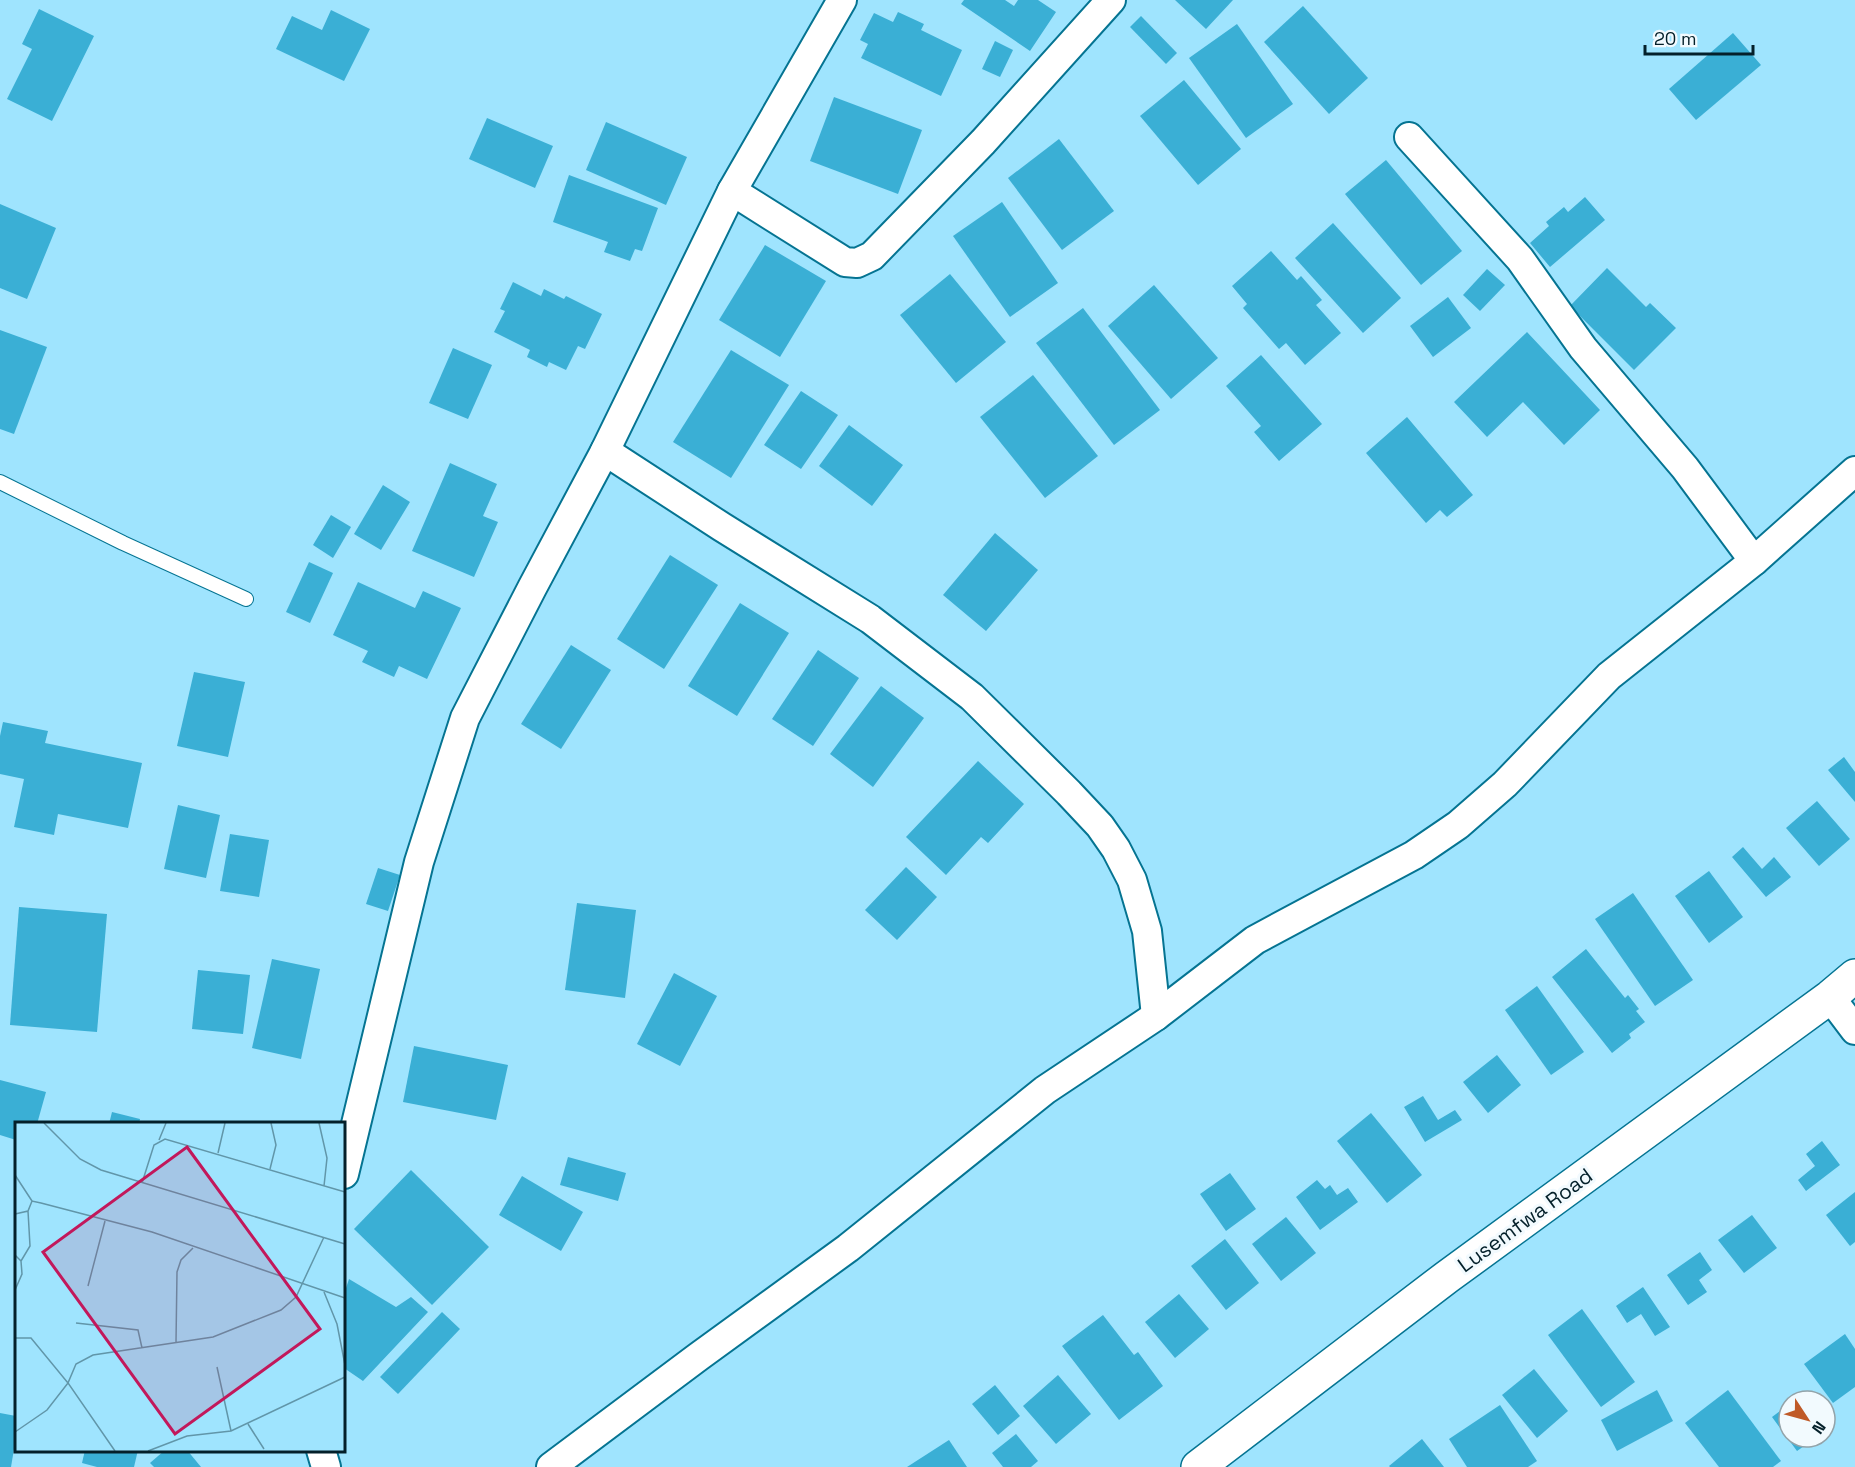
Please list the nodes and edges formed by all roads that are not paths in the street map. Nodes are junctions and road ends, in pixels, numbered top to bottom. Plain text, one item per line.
1 (842, 0) edge
2 (1111, 0) edge
3 (1409, 137) dead end
4 (732, 191) junction
5 (605, 451) junction
6 (1855, 471) edge
7 (0, 482) edge
8 (1754, 561) junction
9 (246, 599) dead end
10 (1855, 976) edge
11 (1830, 997) junction
12 (1156, 1016) junction
13 (1855, 1030) edge
14 (345, 1170) edge
15 (322, 1452) edge
16 (326, 1467) edge
17 (551, 1467) edge
18 (1198, 1467) edge

1 - 4 street
2 - 4 street
3 - 8 street
4 - 5 street
5 - 12 street
5 - 14 street
6 - 8 street
7 - 9 lane
8 - 12 street
10 - 11 street, Lusemfwa Road
11 - 13 street
11 - 18 street, Lusemfwa Road
12 - 17 street
15 - 16 street

